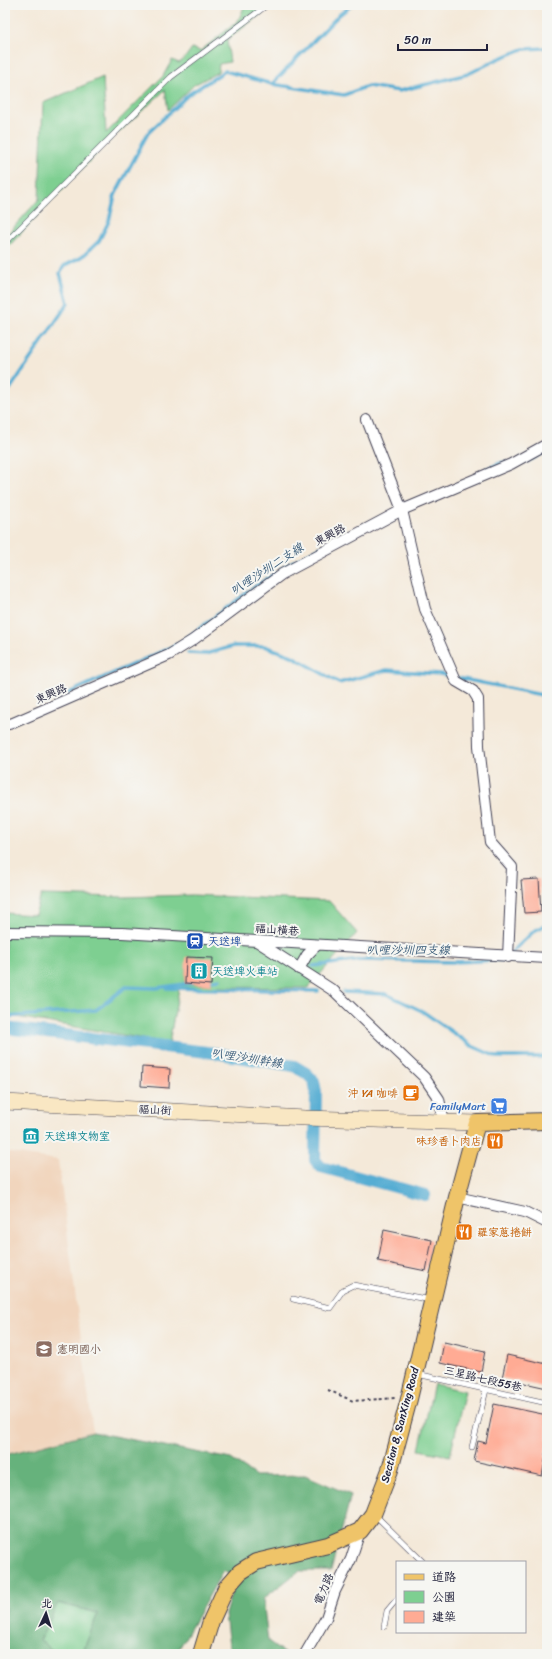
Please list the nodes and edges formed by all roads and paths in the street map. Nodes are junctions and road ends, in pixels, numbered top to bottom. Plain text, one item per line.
1 (267, 5) edge
2 (5, 243) edge
3 (367, 420) dead end
4 (547, 444) edge
5 (402, 510) junction
6 (5, 725) edge
7 (5, 932) edge
8 (256, 941) junction
9 (318, 945) junction
10 (508, 957) junction
11 (547, 958) edge
12 (299, 969) junction
13 (5, 1102) edge
14 (547, 1121) edge
15 (444, 1122) junction
16 (477, 1123) junction
17 (457, 1197) junction
18 (547, 1224) edge
19 (292, 1299) dead end
20 (432, 1301) junction
21 (414, 1373) junction
22 (328, 1390) dead end
23 (486, 1390) junction
24 (409, 1399) junction
25 (547, 1403) edge
26 (472, 1448) dead end
27 (374, 1514) junction
28 (360, 1531) junction
29 (421, 1561) edge
30 (396, 1600) edge
31 (384, 1627) dead end
32 (201, 1654) edge
33 (305, 1654) edge

1 - 2 lane
3 - 5 street
4 - 5 street, 東興路
5 - 6 street, 東興路
5 - 10 street
7 - 8 street, 福山橫巷
8 - 9 street, 福山橫巷
8 - 12 street
9 - 10 street, 福山橫巷
9 - 12 street
10 - 11 street, 福山橫巷
12 - 15 street
13 - 15 street, 福山街
14 - 16 main road
15 - 16 street
16 - 17 main road, Section 8, SanXing Road
17 - 18 street
17 - 20 main road, Section 8, SanXing Road
19 - 20 lane
20 - 21 main road, Section 8, SanXing Road
21 - 23 lane, 三星路七段55巷
21 - 24 main road, Section 8, SanXing Road
22 - 24 path
23 - 25 lane, 三星路七段55巷
23 - 26 lane
24 - 27 main road, Section 8, SanXing Road
27 - 28 main road, Section 8, SanXing Road
27 - 29 lane
28 - 32 main road, Section 8, SanXing Road
28 - 33 street, 電力路
30 - 31 lane

